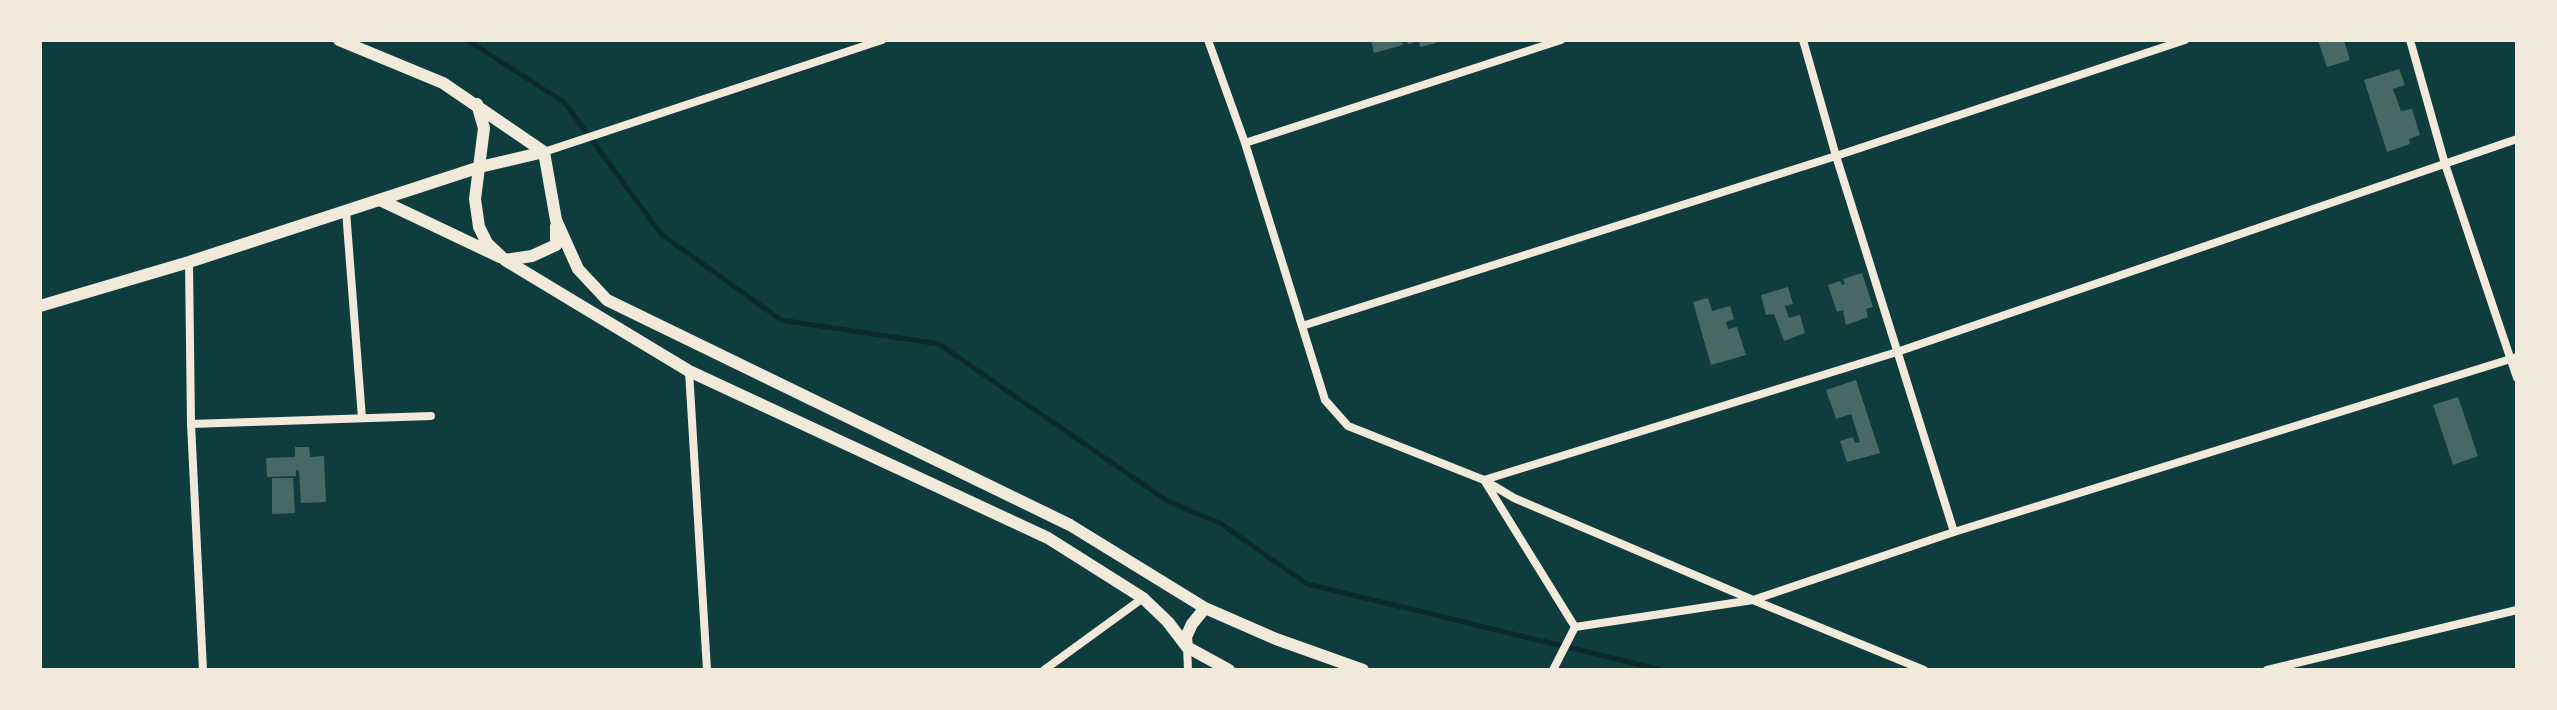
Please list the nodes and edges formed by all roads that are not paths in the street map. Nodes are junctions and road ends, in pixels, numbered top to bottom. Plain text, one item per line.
1 (339, 40) edge
2 (882, 40) edge
3 (1208, 40) edge
4 (1561, 40) edge
5 (1803, 40) edge
6 (2185, 40) edge
7 (2410, 40) edge
8 (477, 104) junction
9 (2517, 139) edge
10 (1245, 143) junction
11 (544, 152) junction
12 (1836, 156) junction
13 (2445, 164) junction
14 (480, 167) junction
15 (380, 200) junction
16 (346, 211) junction
17 (556, 220) junction
18 (505, 260) junction
19 (189, 262) junction
20 (40, 306) edge
21 (1302, 326) junction
22 (1897, 352) junction
23 (2514, 358) edge
24 (689, 371) junction
25 (2517, 378) edge
26 (431, 416) dead end
27 (362, 418) junction
28 (191, 424) junction
29 (1484, 480) junction
30 (1954, 532) junction
31 (1143, 598) junction
32 (1753, 600) junction
33 (1205, 608) junction
34 (2517, 610) edge
35 (1575, 627) junction
36 (1187, 647) junction
37 (203, 670) edge
38 (707, 670) edge
39 (1044, 670) edge
40 (1188, 670) edge
41 (1229, 670) edge
42 (1363, 670) edge
43 (1553, 670) edge
44 (1924, 670) edge
45 (2267, 670) edge

1 - 8 main road
2 - 11 street
3 - 10 street
4 - 10 street
5 - 12 street
6 - 12 street
7 - 13 street
8 - 11 main road
8 - 14 main road
9 - 13 street
10 - 21 street
11 - 14 main road
11 - 17 main road
12 - 21 street
12 - 22 street
13 - 22 street
13 - 23 street
14 - 15 main road
14 - 18 main road
15 - 16 main road
15 - 18 main road
16 - 19 main road
16 - 27 street
17 - 18 main road
17 - 33 main road
18 - 24 main road
19 - 20 main road
19 - 28 street
21 - 29 street
22 - 29 street
22 - 30 street
23 - 25 street
23 - 30 street
24 - 31 main road
24 - 38 street
26 - 27 street
27 - 28 street
28 - 37 street
29 - 32 street
29 - 35 street
30 - 32 street
31 - 36 main road
31 - 39 street
32 - 35 street
32 - 44 street
33 - 36 main road
33 - 42 main road
34 - 45 street
35 - 43 street
36 - 40 street
36 - 41 main road

